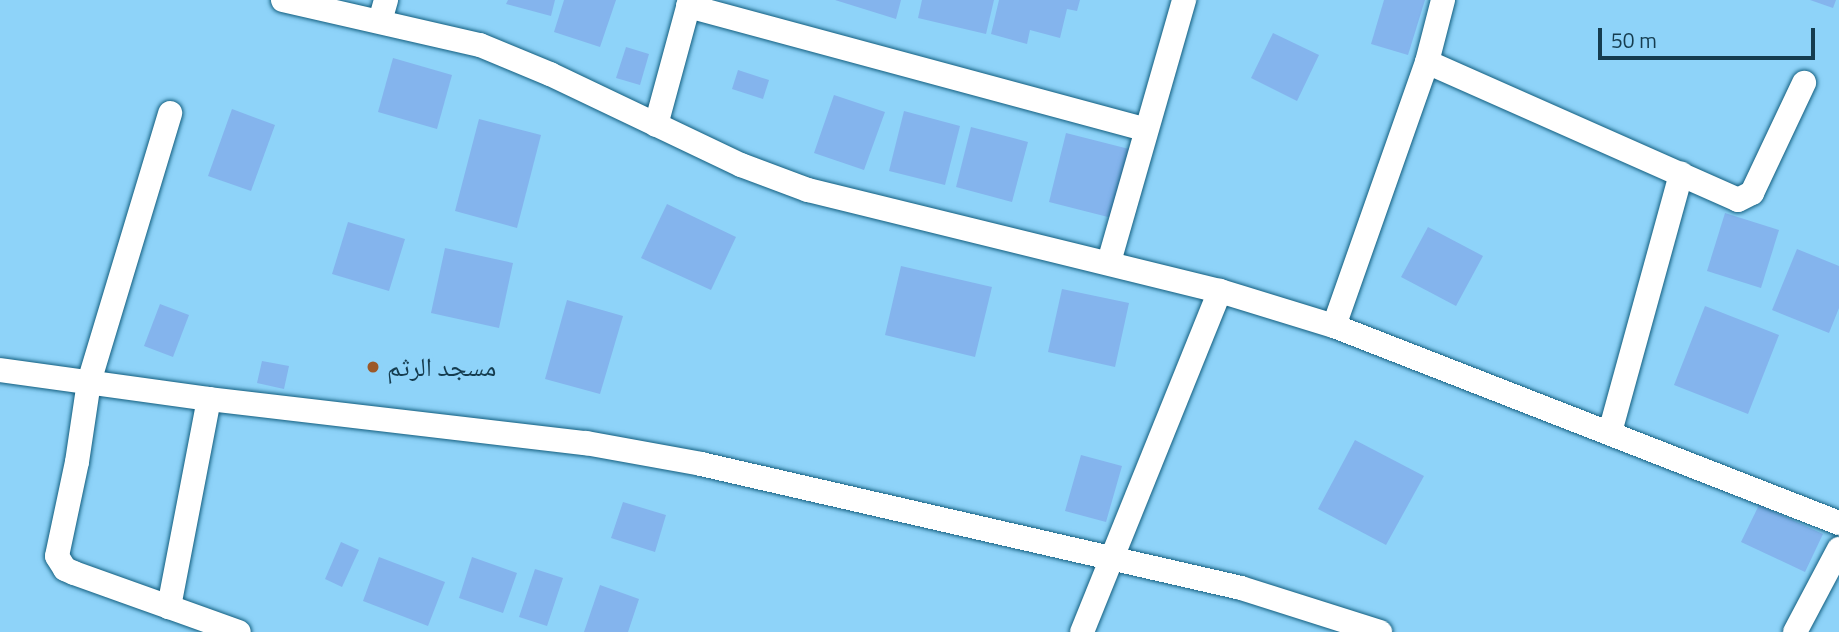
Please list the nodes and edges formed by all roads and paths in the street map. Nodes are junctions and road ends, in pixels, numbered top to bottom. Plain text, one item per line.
1 (283, 0) edge
2 (1184, 0) edge
3 (1443, 0) edge
4 (689, 3) edge
5 (383, 10) edge
6 (1427, 62) junction
7 (1804, 83) dead end
8 (170, 113) dead end
9 (656, 125) junction
10 (1146, 130) junction
11 (1681, 174) junction
12 (1108, 262) junction
13 (1220, 290) junction
14 (1334, 327) junction
15 (0, 370) edge
16 (89, 382) junction
17 (209, 399) junction
18 (1609, 432) junction
19 (1839, 523) edge
20 (1839, 549) edge
21 (1110, 557) junction
22 (169, 607) junction
23 (239, 632) edge
24 (1082, 632) edge
25 (1380, 632) edge
26 (1795, 632) edge

1 - 5 street
2 - 10 street
3 - 6 street
4 - 9 street
4 - 10 street
5 - 9 street
6 - 11 street
6 - 14 street
7 - 11 street
8 - 16 street
9 - 12 street
10 - 12 street
11 - 18 street
12 - 13 street
13 - 14 street
13 - 21 street
14 - 18 street
15 - 16 street
16 - 17 street
16 - 22 street
17 - 21 street
17 - 22 street
18 - 19 street
20 - 26 street
21 - 24 street
21 - 25 street
22 - 23 street

